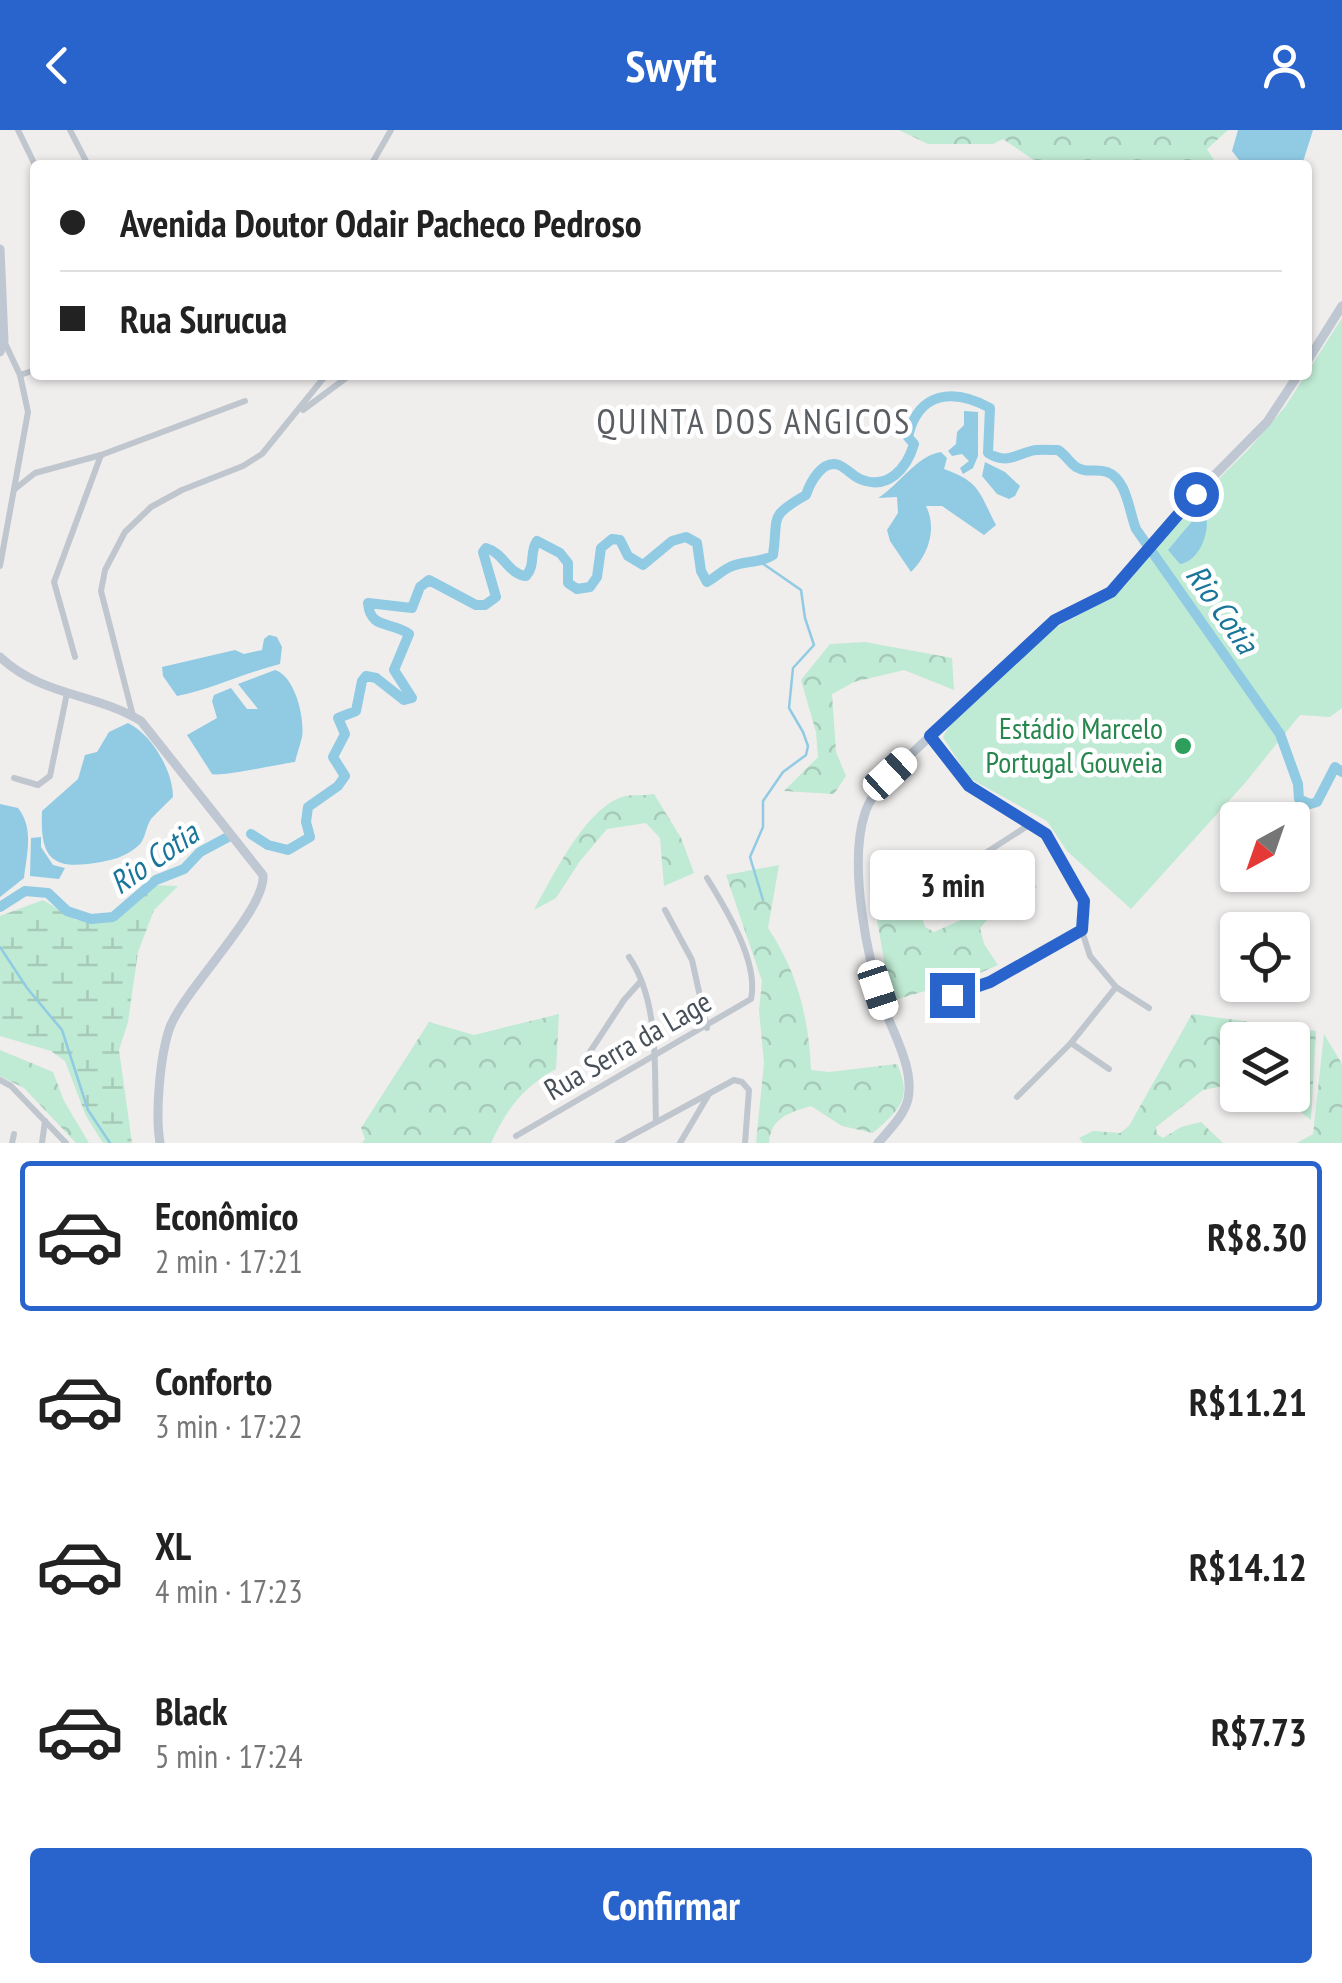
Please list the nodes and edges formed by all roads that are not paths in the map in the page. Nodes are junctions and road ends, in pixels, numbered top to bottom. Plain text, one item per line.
1 (18, 130) edge
2 (70, 130) edge
3 (391, 130) edge
4 (33, 160) edge
5 (85, 160) edge
6 (374, 160) edge
7 (0, 249) edge
8 (1342, 306) edge
9 (2, 346) edge
10 (1312, 354) edge
11 (30, 372) edge
12 (20, 375) junction
13 (322, 380) edge
14 (343, 380) edge
15 (1295, 380) edge
16 (245, 401) dead end
17 (298, 414) junction
18 (101, 455) junction
19 (20, 462) junction
20 (35, 473) junction
21 (15, 489) junction
22 (0, 566) edge
23 (0, 656) edge
24 (76, 656) dead end
25 (67, 693) junction
26 (132, 716) junction
27 (930, 736) junction
28 (14, 778) dead end
29 (1032, 822) junction
30 (707, 878) dead end
31 (928, 890) dead end
32 (665, 910) dead end
33 (1082, 930) junction
34 (630, 957) dead end
35 (642, 981) junction
36 (1116, 986) junction
37 (944, 996) dead end
38 (1149, 1008) dead end
39 (707, 1028) junction
40 (1071, 1042) junction
41 (654, 1057) junction
42 (584, 1061) dead end
43 (1110, 1070) dead end
44 (0, 1080) edge
45 (710, 1093) junction
46 (1017, 1098) dead end
47 (678, 1110) junction
48 (45, 1121) junction
49 (656, 1121) junction
50 (692, 1122) junction
51 (14, 1134) dead end
52 (516, 1136) dead end
53 (12, 1143) edge
54 (42, 1143) edge
55 (66, 1143) edge
56 (160, 1143) edge
57 (618, 1143) edge
58 (680, 1143) edge
59 (745, 1143) edge
60 (878, 1143) edge

1 - 4 street
2 - 5 street
3 - 6 street
7 - 9 main road
8 - 10 main road
9 - 12 street
11 - 12 street
12 - 19 street
13 - 17 street
14 - 17 street
15 - 27 main road
16 - 18 street
17 - 26 street
18 - 20 street
18 - 24 street
19 - 20 street
19 - 21 street
20 - 21 street
21 - 22 street
23 - 25 main road
25 - 26 main road
25 - 28 street
26 - 56 main road
27 - 29 street
27 - 60 main road
29 - 31 street
29 - 33 street
30 - 39 street, Rua Serra da Lage
32 - 39 street
33 - 36 street
33 - 37 street
34 - 35 street
35 - 41 street
35 - 42 street
36 - 38 street
36 - 40 street
39 - 41 street, Rua Serra da Lage
40 - 43 street
40 - 46 street
41 - 49 street
41 - 52 street, Rua Serra da Lage
44 - 48 street
45 - 47 street
45 - 50 street
45 - 59 street
47 - 49 street
47 - 50 street
48 - 54 street
48 - 55 street
49 - 57 street
50 - 58 street
51 - 53 street

